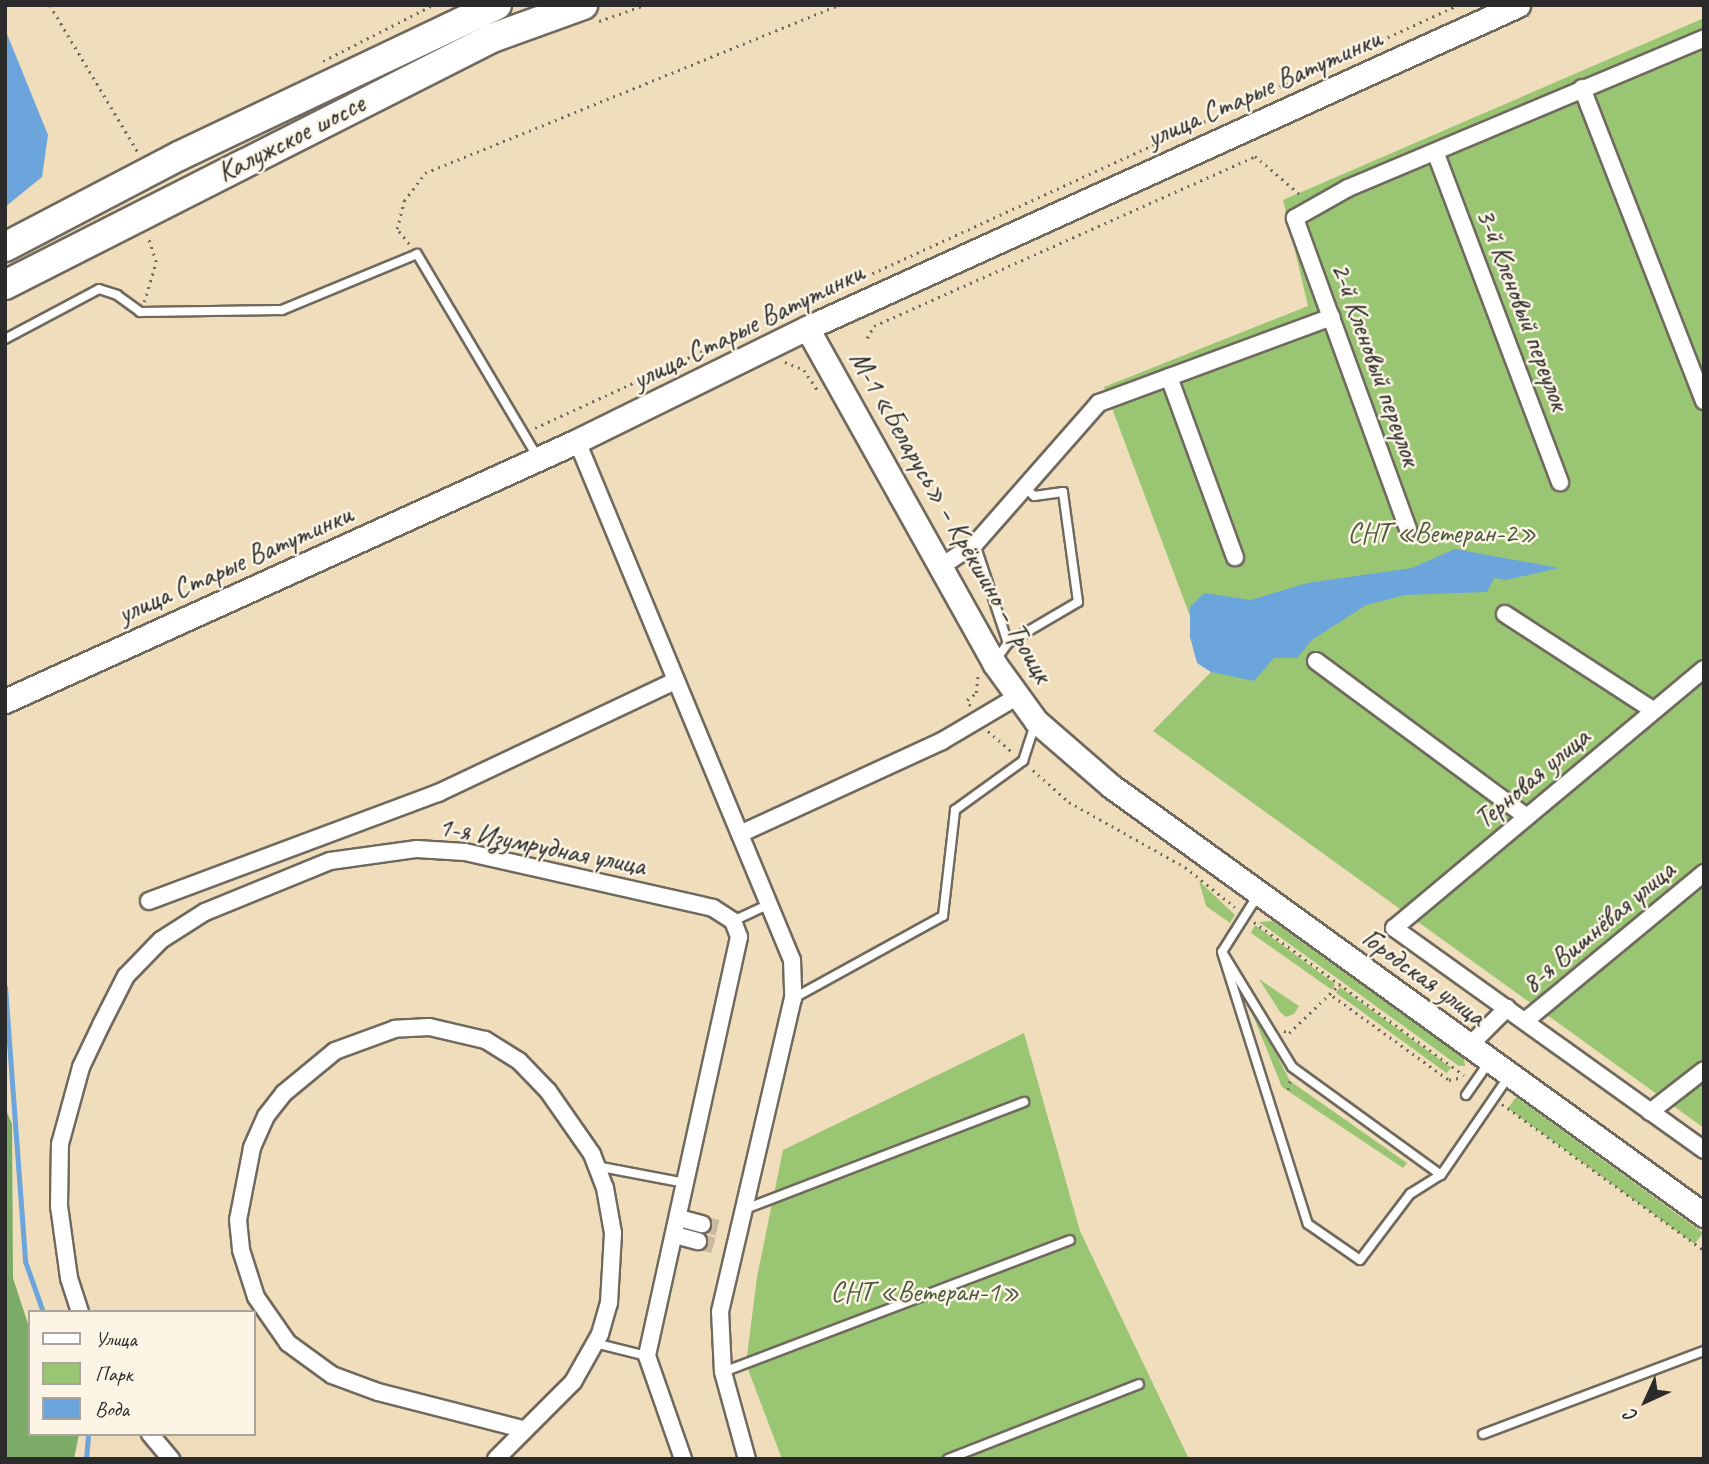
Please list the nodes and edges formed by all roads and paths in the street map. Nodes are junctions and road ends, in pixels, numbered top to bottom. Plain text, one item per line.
1 (50, 5) edge
2 (583, 5) edge
3 (839, 5) edge
4 (1458, 5) edge
5 (1518, 5) edge
6 (478, 8) edge
7 (1704, 38) edge
8 (1581, 88) junction
9 (1436, 153) junction
10 (139, 155) dead end
11 (1312, 205) junction
12 (147, 235) dead end
13 (5, 247) edge
14 (417, 254) junction
15 (5, 285) edge
16 (140, 312) junction
17 (1332, 317) junction
18 (807, 328) junction
19 (867, 338) dead end
20 (5, 339) edge
21 (1169, 377) junction
22 (1704, 401) edge
23 (524, 434) junction
24 (577, 441) junction
25 (538, 458) junction
26 (1560, 482) dead end
27 (1026, 488) junction
28 (1408, 529) dead end
29 (975, 544) junction
30 (1235, 557) dead end
31 (942, 566) junction
32 (1504, 614) dead end
33 (1008, 643) junction
34 (1315, 662) dead end
35 (994, 663) junction
36 (1704, 669) edge
37 (673, 681) junction
38 (1018, 696) junction
39 (5, 701) edge
40 (1653, 710) junction
41 (1036, 721) junction
42 (1023, 761) junction
43 (1111, 786) joint
44 (1527, 817) junction
45 (740, 834) junction
46 (1704, 873) edge
47 (1258, 895) junction
48 (149, 901) dead end
49 (769, 904) junction
50 (1245, 916) junction
51 (733, 921) junction
52 (1222, 952) junction
53 (1340, 984) junction
54 (1332, 996) junction
55 (793, 999) junction
56 (1507, 1008) junction
57 (1525, 1021) junction
58 (1282, 1031) dead end
59 (1469, 1046) junction
60 (1490, 1061) junction
61 (1704, 1070) edge
62 (1509, 1075) junction
63 (1290, 1081) dead end
64 (1288, 1090) dead end
65 (1466, 1095) dead end
66 (1493, 1097) junction
67 (1024, 1102) dead end
68 (1650, 1112) junction
69 (1704, 1150) edge
70 (596, 1166) junction
71 (1441, 1175) junction
72 (685, 1184) junction
73 (742, 1210) junction
74 (1704, 1215) edge
75 (679, 1218) junction
76 (702, 1224) tunnel mouth
77 (675, 1236) junction
78 (1070, 1240) dead end
79 (698, 1241) tunnel mouth
80 (1704, 1250) edge
81 (79, 1310) edge
82 (595, 1343) junction
83 (1704, 1351) edge
84 (647, 1356) junction
85 (723, 1372) junction
86 (1139, 1384) dead end
87 (522, 1429) junction
88 (1483, 1434) dead end
89 (152, 1436) edge
90 (171, 1459) edge
91 (496, 1459) edge
92 (683, 1459) edge
93 (747, 1459) edge
94 (948, 1459) edge

1 - 10 path
2 - 15 highway, Калужское шоссе
3 - 14 path
4 - 23 path
5 - 18 main road, улица Старые Ватутинки
6 - 13 highway, Калужское шоссе
7 - 8 street
8 - 9 street
8 - 22 street
9 - 11 street
9 - 26 street, 3-й Кленовый переулок
11 - 17 street, 2-й Кленовый переулок
11 - 19 path
12 - 16 path
14 - 16 lane
14 - 23 lane
16 - 20 lane
17 - 21 street
17 - 28 street, 2-й Кленовый переулок
18 - 24 main road, улица Старые Ватутинки
18 - 31 main road, М-1 «Беларусь» – Крёкшино – Троицк
21 - 27 street
21 - 30 street
23 - 25 lane
24 - 25 main road, улица Старые Ватутинки
24 - 37 street
25 - 39 main road, улица Старые Ватутинки
27 - 29 street
27 - 33 lane
29 - 31 street
29 - 33 lane
31 - 35 main road, М-1 «Беларусь» – Крёкшино – Троицк
32 - 40 street
33 - 35 lane
34 - 44 street
35 - 38 main road, М-1 «Беларусь» – Крёкшино – Троицк
36 - 40 street, Терновая улица
37 - 45 street
37 - 48 street
38 - 41 main road, М-1 «Беларусь» – Крёкшино – Троицк
38 - 45 street
40 - 44 street, Терновая улица
41 - 42 lane
41 - 43 main road, М-1 «Беларусь» – Крёкшино – Троицк
42 - 50 path
42 - 55 lane
43 - 47 main road, Городская улица
44 - 56 street, Терновая улица
45 - 49 street
46 - 57 street, 8-я Вишнёвая улица
47 - 50 lane
47 - 59 main road, Городская улица
49 - 51 lane
49 - 55 street
50 - 52 lane
50 - 53 path
51 - 72 street
51 - 81 street, 1-я Изумрудная улица
52 - 71 lane
52 - 71 lane
53 - 54 path
53 - 54 path
54 - 58 path
55 - 73 street
56 - 57 street
56 - 59 street
57 - 68 street
59 - 60 main road, Городская улица
60 - 62 main road, Городская улица
60 - 65 lane
61 - 68 street
62 - 66 lane
62 - 74 main road, Городская улица
63 - 64 path
66 - 71 lane
66 - 80 path
67 - 73 lane
68 - 69 street
70 - 72 lane
70 - 82 street
70 - 87 street
72 - 75 street
73 - 85 street
75 - 76 street
75 - 77 street
77 - 79 street
77 - 84 street
78 - 85 lane
82 - 84 lane
82 - 87 street
83 - 88 lane
84 - 92 street
85 - 93 street
86 - 94 lane
87 - 91 street
89 - 90 street

